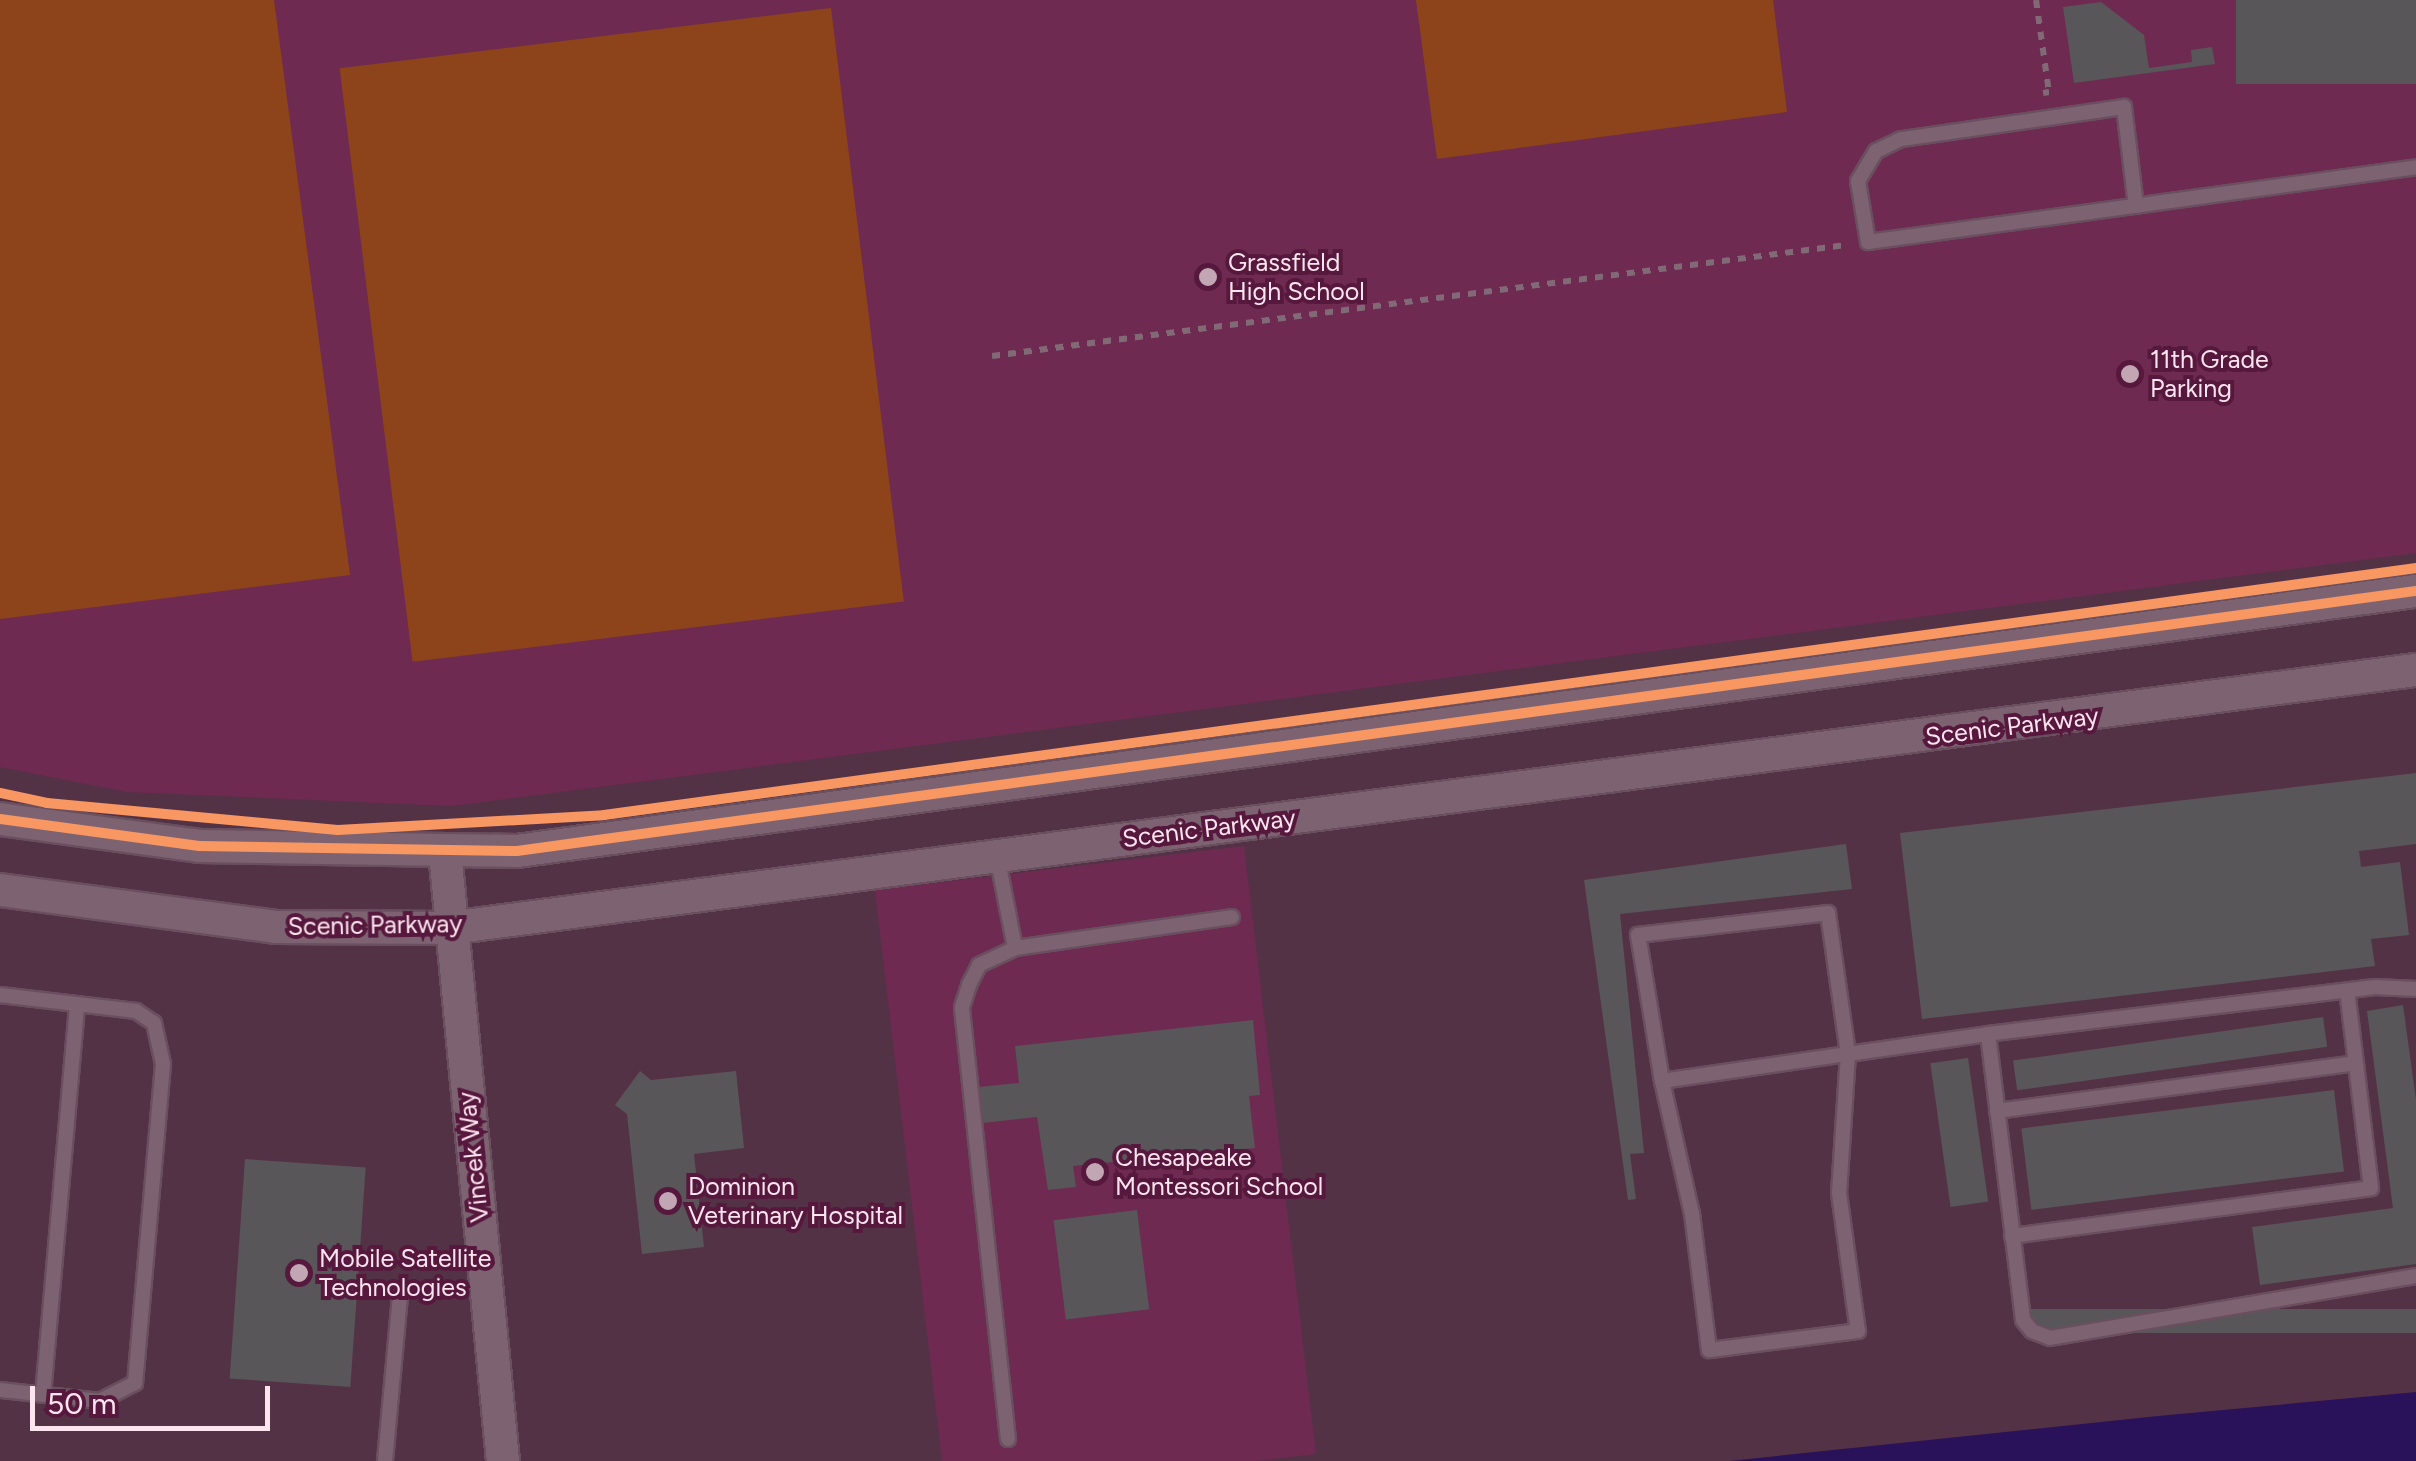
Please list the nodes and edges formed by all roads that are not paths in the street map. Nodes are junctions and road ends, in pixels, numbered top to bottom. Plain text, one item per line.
1 (2416, 167) edge
2 (2136, 206) junction
3 (2416, 591) edge
4 (2416, 670) edge
5 (0, 819) edge
6 (445, 852) junction
7 (997, 855) junction
8 (0, 890) edge
9 (1232, 917) dead end
10 (450, 928) junction
11 (1015, 948) junction
12 (2416, 989) edge
13 (2347, 991) junction
14 (0, 995) edge
15 (77, 1004) junction
16 (1988, 1034) junction
17 (1848, 1054) junction
18 (2356, 1063) junction
19 (1662, 1080) junction
20 (1997, 1112) junction
21 (2012, 1236) junction
22 (2416, 1276) edge
23 (400, 1294) dead end
24 (0, 1390) edge
25 (44, 1394) junction
26 (1008, 1439) dead end
27 (385, 1461) edge
28 (503, 1461) edge

1 - 2 lane
2 - 2 lane
3 - 6 street
4 - 7 street, Scenic Parkway
5 - 6 street
6 - 10 street, Vincek Way
7 - 10 street, Scenic Parkway
7 - 11 lane
8 - 10 street, Scenic Parkway
9 - 11 lane
10 - 28 street, Vincek Way
11 - 26 lane
12 - 13 lane
13 - 16 lane
13 - 18 lane
14 - 15 lane
15 - 25 lane
15 - 25 lane
16 - 17 lane
16 - 20 lane
17 - 19 lane
17 - 19 lane
17 - 19 lane
18 - 20 lane
18 - 21 lane
20 - 21 lane
21 - 22 lane
23 - 27 lane
24 - 25 lane

